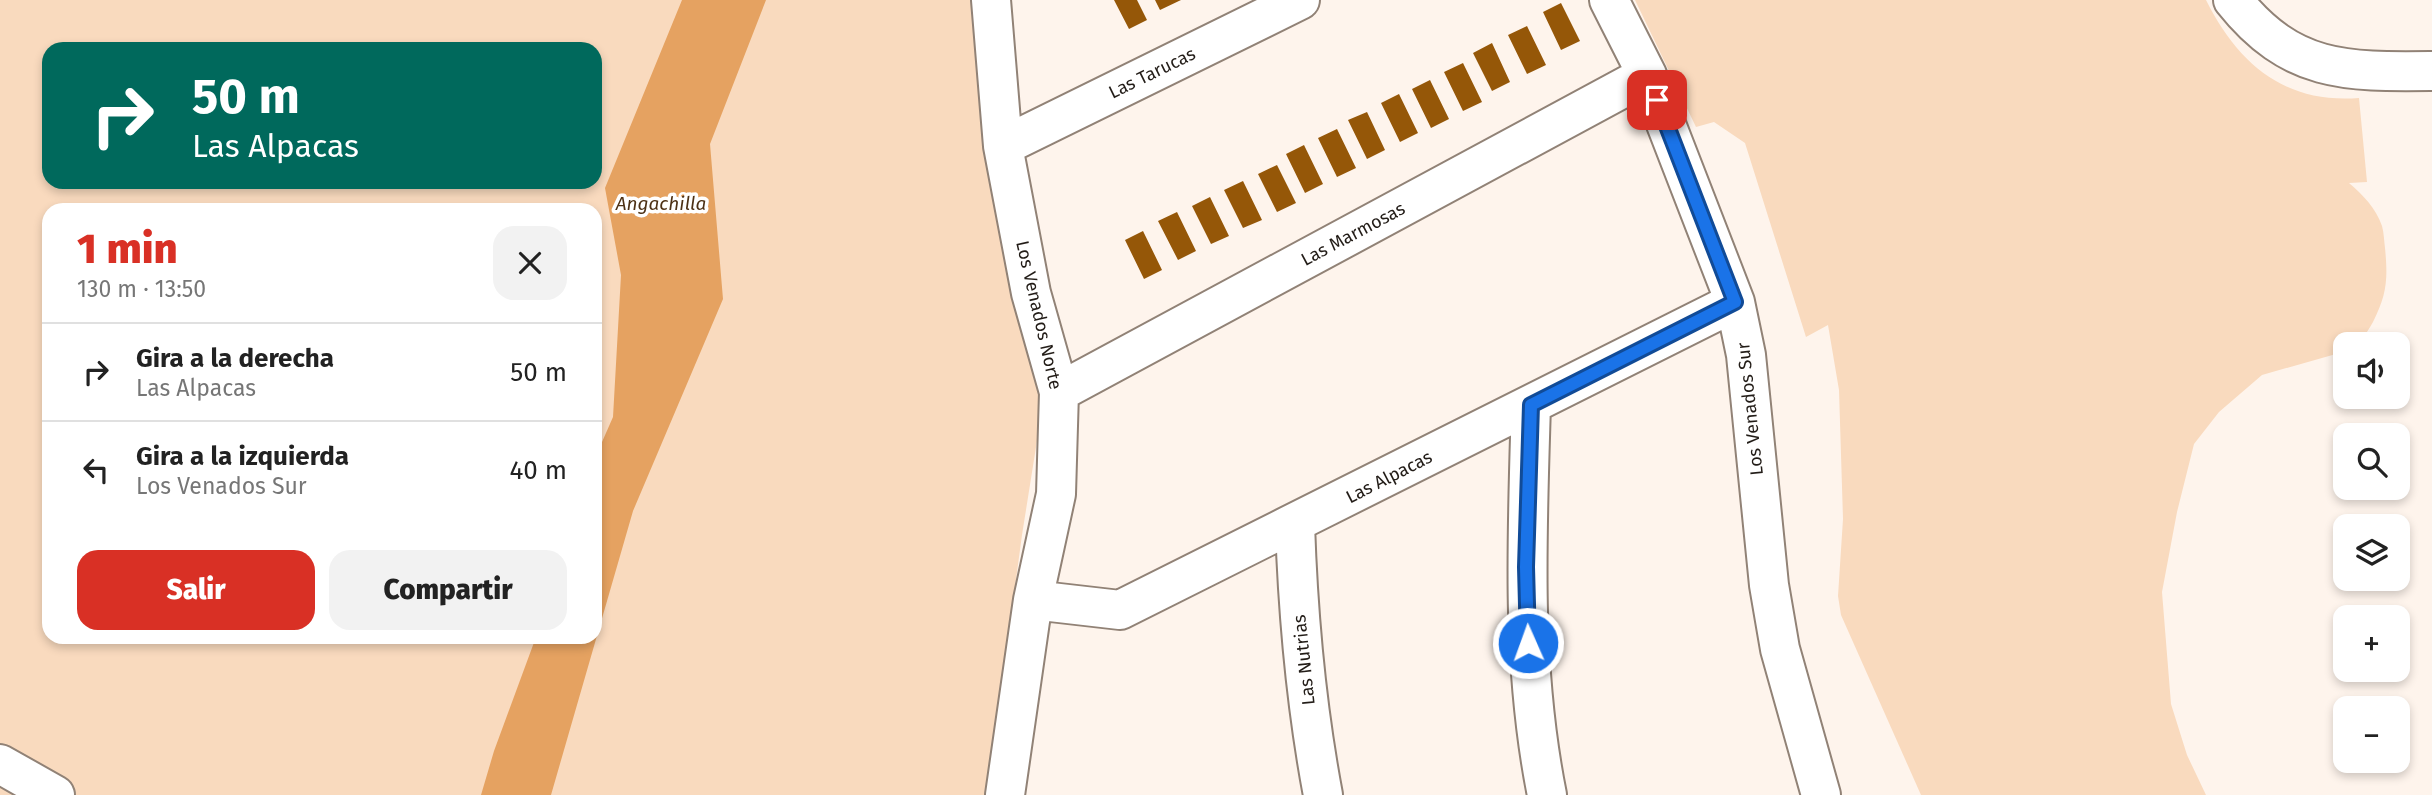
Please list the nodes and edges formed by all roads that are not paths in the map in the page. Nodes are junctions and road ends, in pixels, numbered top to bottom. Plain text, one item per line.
1 (991, 0) edge
2 (1300, 0) edge
3 (1609, 0) edge
4 (2233, 0) edge
5 (2432, 71) edge
6 (1647, 75) junction
7 (1003, 146) junction
8 (1735, 302) junction
9 (1059, 392) junction
10 (1531, 405) junction
11 (1295, 524) junction
12 (1033, 600) junction
13 (0, 764) edge
14 (55, 795) edge
15 (1005, 795) edge
16 (1323, 795) edge
17 (1547, 795) edge
18 (1821, 795) edge

1 - 7 street, Los Venados Norte
2 - 7 street, Las Tarucas
3 - 6 street, Los Venados Sur
4 - 5 street
6 - 8 street, Los Venados Sur
6 - 9 street, Las Marmosas
7 - 9 street, Los Venados Norte
8 - 10 street, Las Alpacas
8 - 18 street, Los Venados Sur
9 - 12 street, Los Venados Norte
10 - 11 street, Las Alpacas
10 - 17 street
11 - 12 street, Las Alpacas
11 - 16 street, Las Nutrias
12 - 15 street, Los Venados Norte
13 - 14 street

